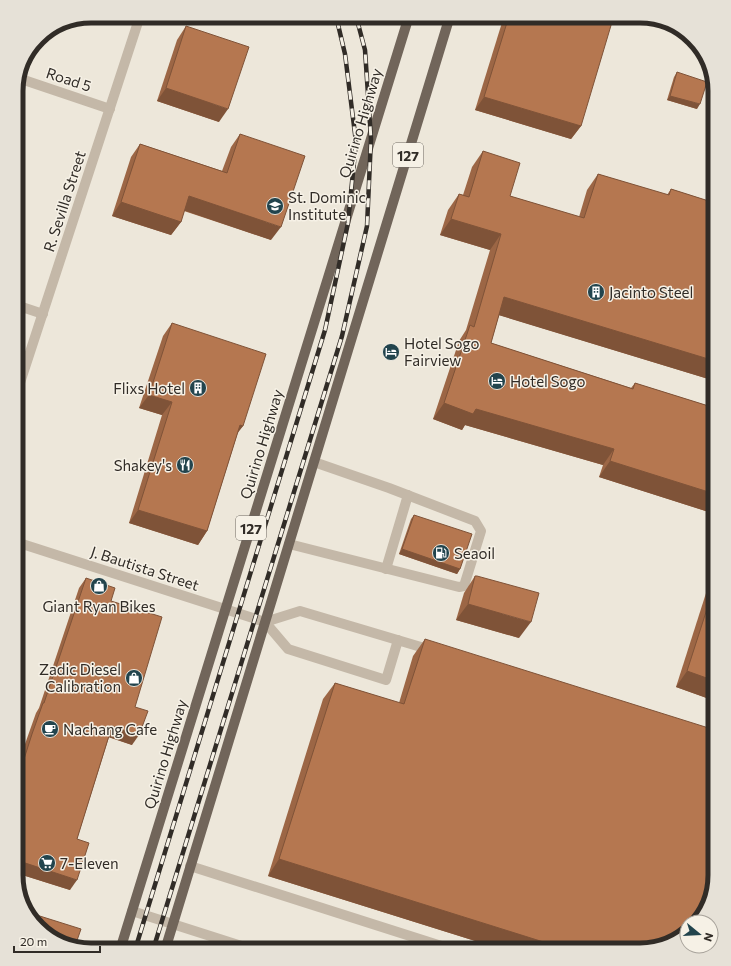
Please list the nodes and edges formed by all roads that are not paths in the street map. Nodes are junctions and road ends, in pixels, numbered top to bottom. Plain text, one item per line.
1 (138, 23) edge
2 (407, 23) edge
3 (448, 23) edge
4 (24, 80) edge
5 (110, 109) junction
6 (23, 307) edge
7 (43, 314) junction
8 (23, 374) edge
9 (314, 462) junction
10 (408, 495) junction
11 (23, 544) edge
12 (289, 544) junction
13 (386, 568) junction
14 (226, 610) junction
15 (265, 622) junction
16 (398, 640) junction
17 (437, 652) edge
18 (190, 866) junction
19 (132, 911) junction
20 (173, 924) junction
21 (122, 943) edge
22 (167, 943) edge
23 (232, 943) edge
24 (432, 943) edge

1 - 5 street, R. Sevilla Street
2 - 14 main road, Quirino Highway / 127
3 - 9 main road, 127
4 - 5 street, Road 5
5 - 7 street, R. Sevilla Street
6 - 7 street
7 - 8 street, R. Sevilla Street
9 - 10 street
9 - 12 main road, 127
10 - 13 street
10 - 13 street
11 - 14 street, J. Bautista Street
12 - 13 street
12 - 15 main road, 127
14 - 15 street, J. Bautista Street
14 - 19 main road, Quirino Highway / 127
15 - 16 street
15 - 16 street
15 - 18 main road, 127
16 - 17 street
18 - 20 main road, 127
18 - 24 street
19 - 20 street
19 - 21 main road, Quirino Highway / 127
20 - 22 main road, 127
20 - 23 street

